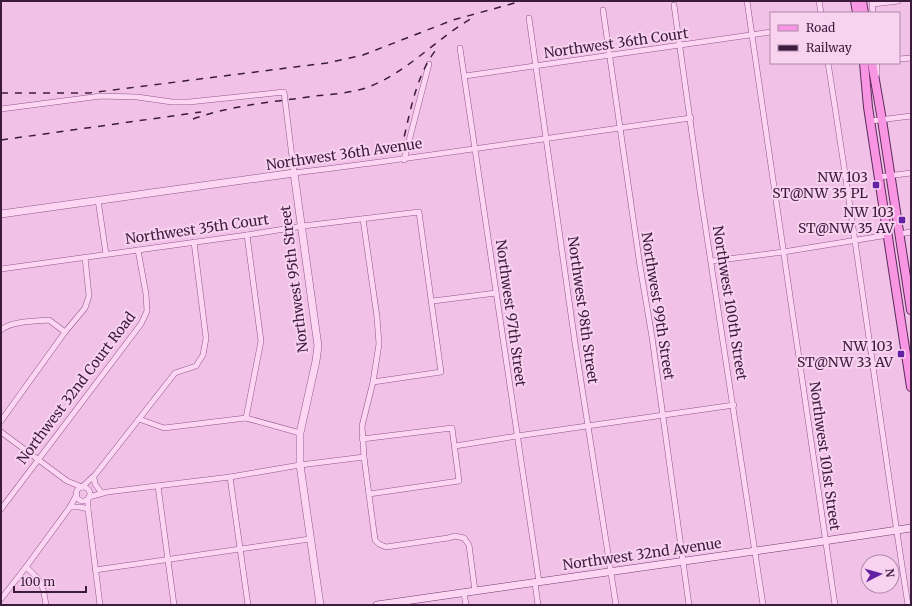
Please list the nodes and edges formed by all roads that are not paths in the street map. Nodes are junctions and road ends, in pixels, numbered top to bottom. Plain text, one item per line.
1 (747, 1) edge
2 (819, 1) edge
3 (855, 1) edge
4 (862, 1) edge
5 (898, 1) edge
6 (873, 3) edge
7 (674, 6) dead end
8 (603, 10) dead end
9 (821, 12) edge
10 (857, 12) edge
11 (864, 12) edge
12 (529, 18) dead end
13 (770, 32) edge
14 (753, 35) junction
15 (680, 46) junction
16 (460, 48) dead end
17 (609, 56) junction
18 (911, 58) edge
19 (900, 59) edge
20 (429, 64) dead end
21 (828, 64) edge
22 (864, 64) edge
23 (872, 64) edge
24 (877, 64) edge
25 (536, 67) junction
26 (465, 76) junction
27 (877, 93) junction
28 (1, 109) edge
29 (911, 116) edge
30 (691, 118) junction
31 (882, 120) junction
32 (871, 121) junction
33 (620, 128) junction
34 (546, 139) junction
35 (475, 148) junction
36 (404, 160) junction
37 (294, 173) junction
38 (911, 173) edge
39 (890, 176) junction
40 (879, 177) junction
41 (98, 200) junction
42 (883, 206) junction
43 (1, 214) edge
44 (363, 219) junction
45 (303, 226) junction
46 (911, 232) edge
47 (899, 234) junction
48 (247, 235) junction
49 (888, 235) junction
50 (855, 241) junction
51 (194, 242) junction
52 (138, 250) junction
53 (784, 252) junction
54 (106, 254) junction
55 (85, 257) junction
56 (712, 260) junction
57 (904, 264) junction
58 (1, 269) edge
59 (910, 292) edge
60 (496, 293) junction
61 (897, 294) junction
62 (433, 301) junction
63 (911, 310) edge
64 (1, 330) edge
65 (65, 332) junction
66 (908, 350) edge
67 (373, 382) junction
68 (911, 387) edge
69 (734, 405) junction
70 (662, 415) junction
71 (246, 418) junction
72 (139, 419) junction
73 (1, 421) edge
74 (589, 426) junction
75 (1, 432) edge
76 (300, 433) junction
77 (517, 436) junction
78 (362, 439) junction
79 (455, 446) junction
80 (364, 457) junction
81 (38, 460) junction
82 (300, 465) junction
83 (94, 476) junction
84 (230, 477) junction
85 (67, 481) junction
86 (158, 486) junction
87 (82, 487) junction
88 (101, 492) junction
89 (107, 492) junction
90 (77, 494) junction
91 (369, 494) junction
92 (87, 496) junction
93 (70, 507) junction
94 (1, 509) edge
95 (88, 509) junction
96 (911, 528) edge
97 (897, 530) junction
98 (310, 539) junction
99 (826, 541) junction
100 (240, 549) junction
101 (755, 551) junction
102 (168, 560) junction
103 (682, 562) junction
104 (26, 567) junction
105 (95, 570) junction
106 (611, 572) junction
107 (537, 582) junction
108 (475, 591) junction
109 (464, 593) junction
110 (1, 599) edge
111 (395, 604) edge
112 (46, 605) edge
113 (100, 605) edge
114 (174, 605) edge
115 (248, 605) edge
116 (320, 605) edge
117 (377, 605) edge
118 (466, 605) edge
119 (538, 605) edge
120 (616, 605) edge
121 (689, 605) edge
122 (763, 605) edge
123 (835, 605) edge
124 (908, 605) edge

1 - 14 street, Northwest 101st Street
2 - 9 street
3 - 10 main road
4 - 11 main road
5 - 6 street
7 - 15 street, Northwest 100th Street
8 - 17 street, Northwest 99th Street
12 - 25 street, Northwest 98th Street
13 - 14 street, Northwest 36th Court
14 - 15 street, Northwest 36th Court
14 - 53 street, Northwest 101st Street
15 - 17 street, Northwest 36th Court
15 - 30 street, Northwest 100th Street
16 - 26 street, Northwest 97th Street
17 - 25 street, Northwest 36th Court
17 - 33 street, Northwest 99th Street
18 - 19 street
20 - 36 street
21 - 50 street
22 - 32 main road
23 - 27 main road
24 - 27 street
25 - 26 street, Northwest 36th Court
25 - 34 street, Northwest 98th Street
26 - 35 street, Northwest 97th Street
27 - 31 main road
28 - 37 street, Northwest 95th Street
29 - 31 street
30 - 33 street, Northwest 36th Avenue
30 - 56 street, Northwest 100th Street
31 - 32 street
31 - 39 main road
32 - 40 main road
33 - 34 street, Northwest 36th Avenue
33 - 70 street, Northwest 99th Street
34 - 35 street, Northwest 36th Avenue
34 - 74 street, Northwest 98th Street
35 - 36 street, Northwest 36th Avenue
35 - 60 street, Northwest 97th Street
36 - 37 street, Northwest 36th Avenue
37 - 41 street, Northwest 36th Avenue
37 - 45 street, Northwest 95th Street
38 - 39 street
39 - 40 street
39 - 47 main road
40 - 42 main road
41 - 43 street, Northwest 36th Avenue
41 - 54 street
42 - 47 main road
42 - 49 main road
44 - 45 street, Northwest 35th Court
44 - 62 street, Northwest 35th Court
44 - 67 street
45 - 48 street, Northwest 35th Court
45 - 76 street, Northwest 95th Street
46 - 47 street
47 - 57 main road
48 - 51 street, Northwest 35th Court
48 - 71 street
49 - 50 street
49 - 57 main road
49 - 61 main road
50 - 53 street
50 - 97 street
51 - 52 street, Northwest 35th Court
51 - 72 street
52 - 54 street, Northwest 35th Court
52 - 81 street, Northwest 32nd Court Road
53 - 56 street
53 - 99 street, Northwest 101st Street
54 - 55 street, Northwest 35th Court
55 - 58 street, Northwest 35th Court
55 - 65 street
56 - 69 street, Northwest 100th Street
57 - 59 main road
59 - 61 street
59 - 63 main road
60 - 62 street
60 - 77 street, Northwest 97th Street
61 - 66 main road
62 - 67 street
64 - 65 street
65 - 73 street
66 - 68 main road
67 - 78 street
69 - 70 street
69 - 101 street, Northwest 100th Street
70 - 74 street
70 - 103 street, Northwest 99th Street
71 - 72 street
71 - 76 street
72 - 83 street
74 - 77 street
74 - 106 street, Northwest 98th Street
75 - 81 street
76 - 82 street, Northwest 95th Street
77 - 79 street
77 - 107 street, Northwest 97th Street
78 - 79 street
78 - 80 street
79 - 91 street
80 - 82 street
80 - 91 street
81 - 85 street
81 - 94 street, Northwest 32nd Court Road
82 - 84 street
82 - 98 street, Northwest 95th Street
83 - 87 street
83 - 88 street
83 - 92 street
84 - 86 street
84 - 100 street
85 - 87 street
85 - 90 street
86 - 89 street
86 - 102 street
87 - 90 street
87 - 92 street
88 - 89 street
88 - 92 street
89 - 92 street
90 - 92 street
90 - 93 street
91 - 108 street
92 - 93 street
92 - 95 street
93 - 95 street
93 - 104 street
95 - 105 street
96 - 97 street, Northwest 32nd Avenue
97 - 99 street, Northwest 32nd Avenue
97 - 124 street
98 - 100 street
98 - 116 street, Northwest 95th Street
99 - 101 street, Northwest 32nd Avenue
99 - 123 street, Northwest 101st Street
100 - 102 street
100 - 115 street
101 - 103 street, Northwest 32nd Avenue
101 - 122 street, Northwest 100th Street
102 - 105 street
102 - 114 street
103 - 106 street, Northwest 32nd Avenue
103 - 121 street, Northwest 99th Street
104 - 110 street
104 - 112 street
105 - 113 street
106 - 107 street, Northwest 32nd Avenue
106 - 120 street, Northwest 98th Street
107 - 108 street, Northwest 32nd Avenue
107 - 119 street, Northwest 97th Street
108 - 109 street, Northwest 32nd Avenue
109 - 111 street, Northwest 32nd Avenue
109 - 118 street
111 - 117 street, Northwest 32nd Avenue

